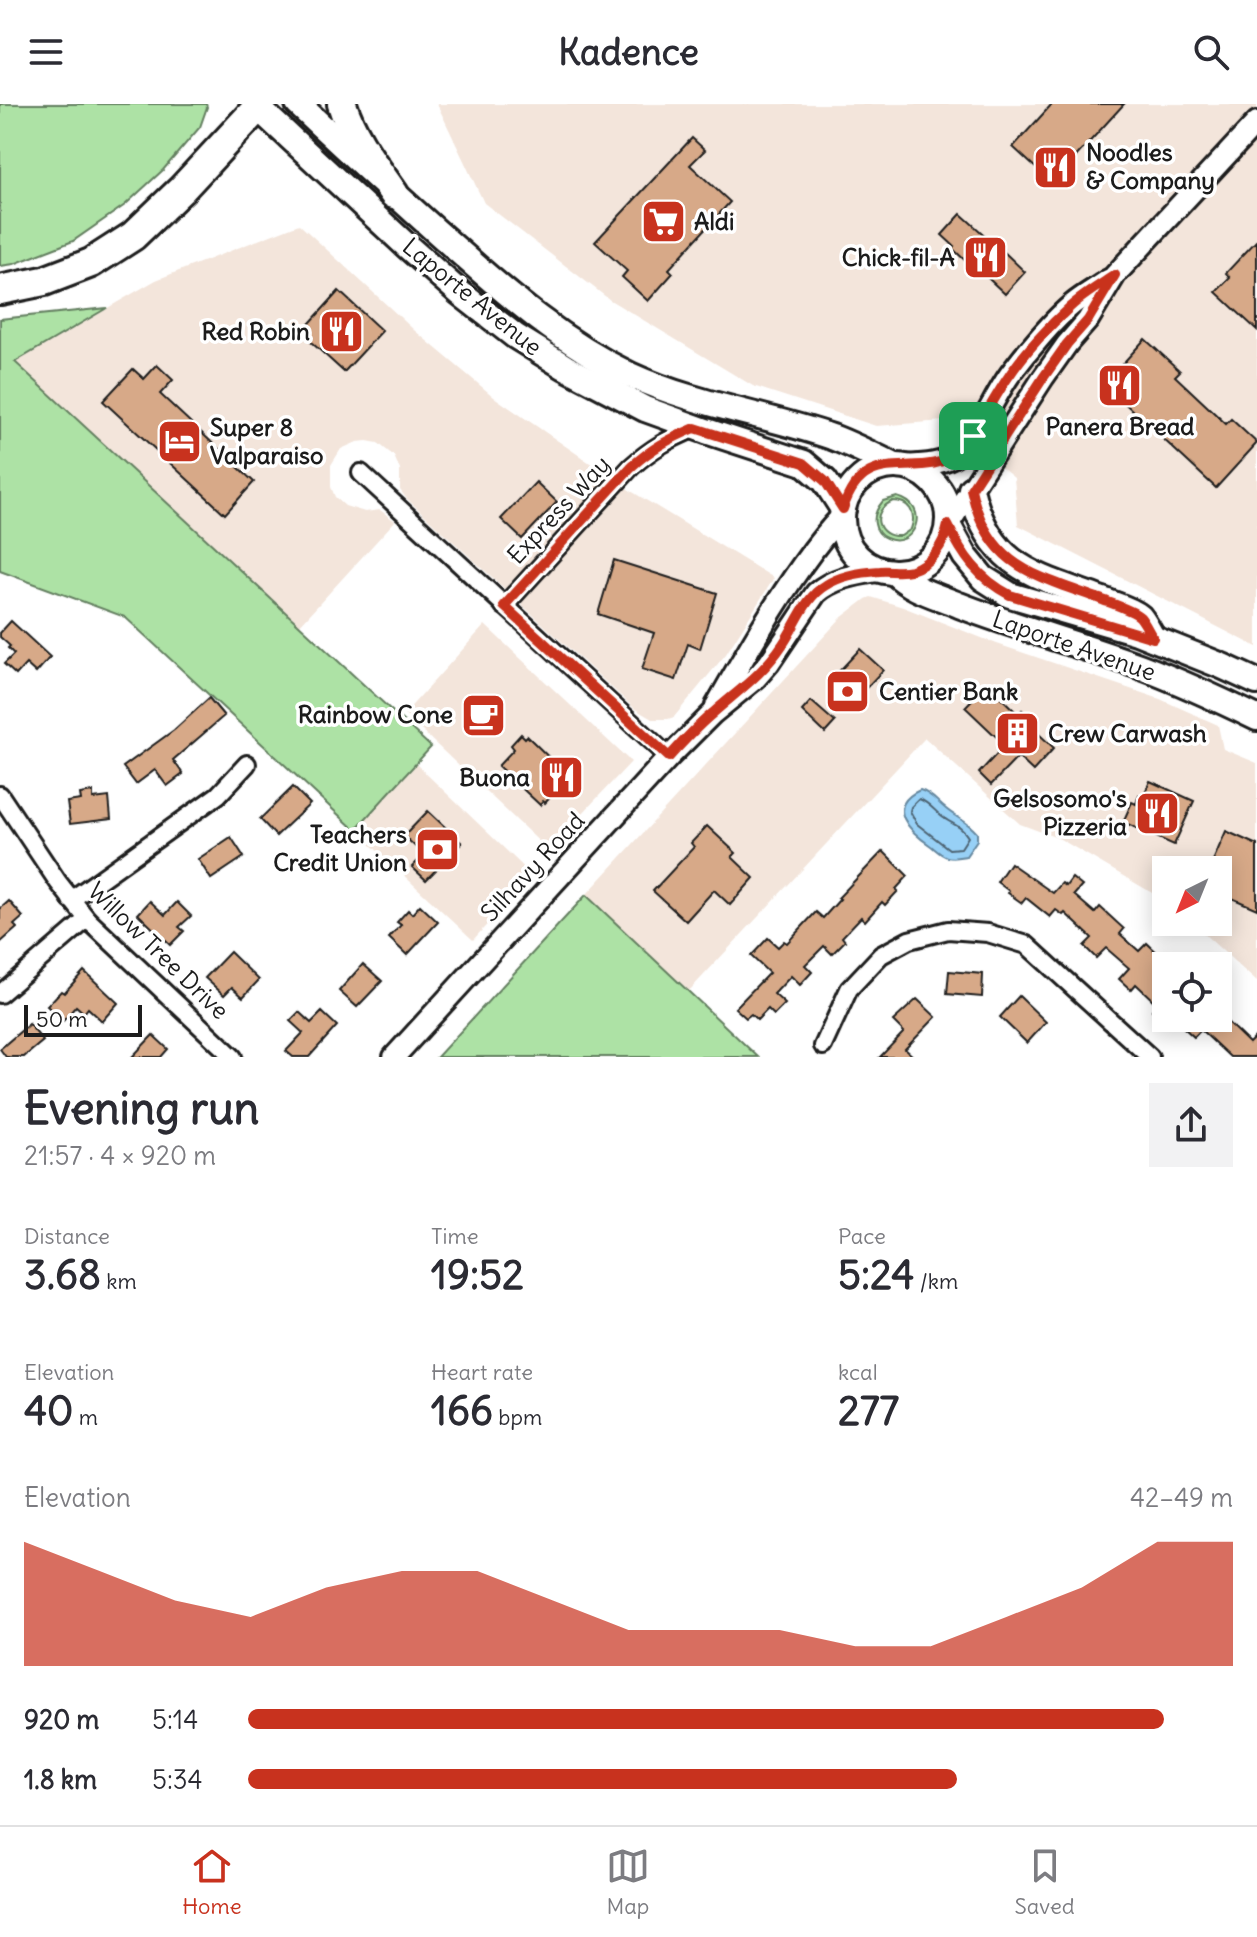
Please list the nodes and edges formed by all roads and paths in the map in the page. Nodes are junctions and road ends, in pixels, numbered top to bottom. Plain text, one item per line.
1 (298, 104) edge
2 (342, 104) edge
3 (257, 105) edge
4 (1257, 122) edge
5 (394, 194) junction
6 (1115, 275) junction
7 (0, 290) edge
8 (695, 428) junction
9 (898, 466) junction
10 (361, 473) dead end
11 (971, 489) junction
12 (842, 512) junction
13 (948, 525) junction
14 (888, 571) junction
15 (504, 606) junction
16 (1153, 638) junction
17 (1257, 682) edge
18 (712, 714) junction
19 (1257, 718) edge
20 (669, 757) junction
21 (247, 764) dead end
22 (0, 795) edge
23 (71, 900) junction
24 (87, 919) junction
25 (0, 994) edge
26 (823, 1046) dead end
27 (233, 1057) edge
28 (394, 1057) edge
29 (1150, 1057) edge

1 - 5 main road, Laporte Avenue
2 - 5 highway
3 - 7 highway
3 - 8 main road, Laporte Avenue
4 - 6 street
5 - 9 main road, Laporte Avenue
6 - 9 street
6 - 11 street
8 - 12 main road, Laporte Avenue
8 - 15 street, Express Way
9 - 12 main road
9 - 13 main road
10 - 15 street
11 - 13 street
11 - 16 main road
12 - 14 main road
12 - 18 street, Silhavy Road
13 - 14 main road
13 - 16 main road, Laporte Avenue
14 - 18 street, Silhavy Road
14 - 19 main road, Laporte Avenue
15 - 20 street
16 - 17 main road, Laporte Avenue
18 - 20 street, Silhavy Road
20 - 28 street, Silhavy Road
21 - 23 street
22 - 23 street, Willow Tree Drive
23 - 24 street, Willow Tree Drive
24 - 25 street
24 - 27 street, Willow Tree Drive
26 - 29 street

